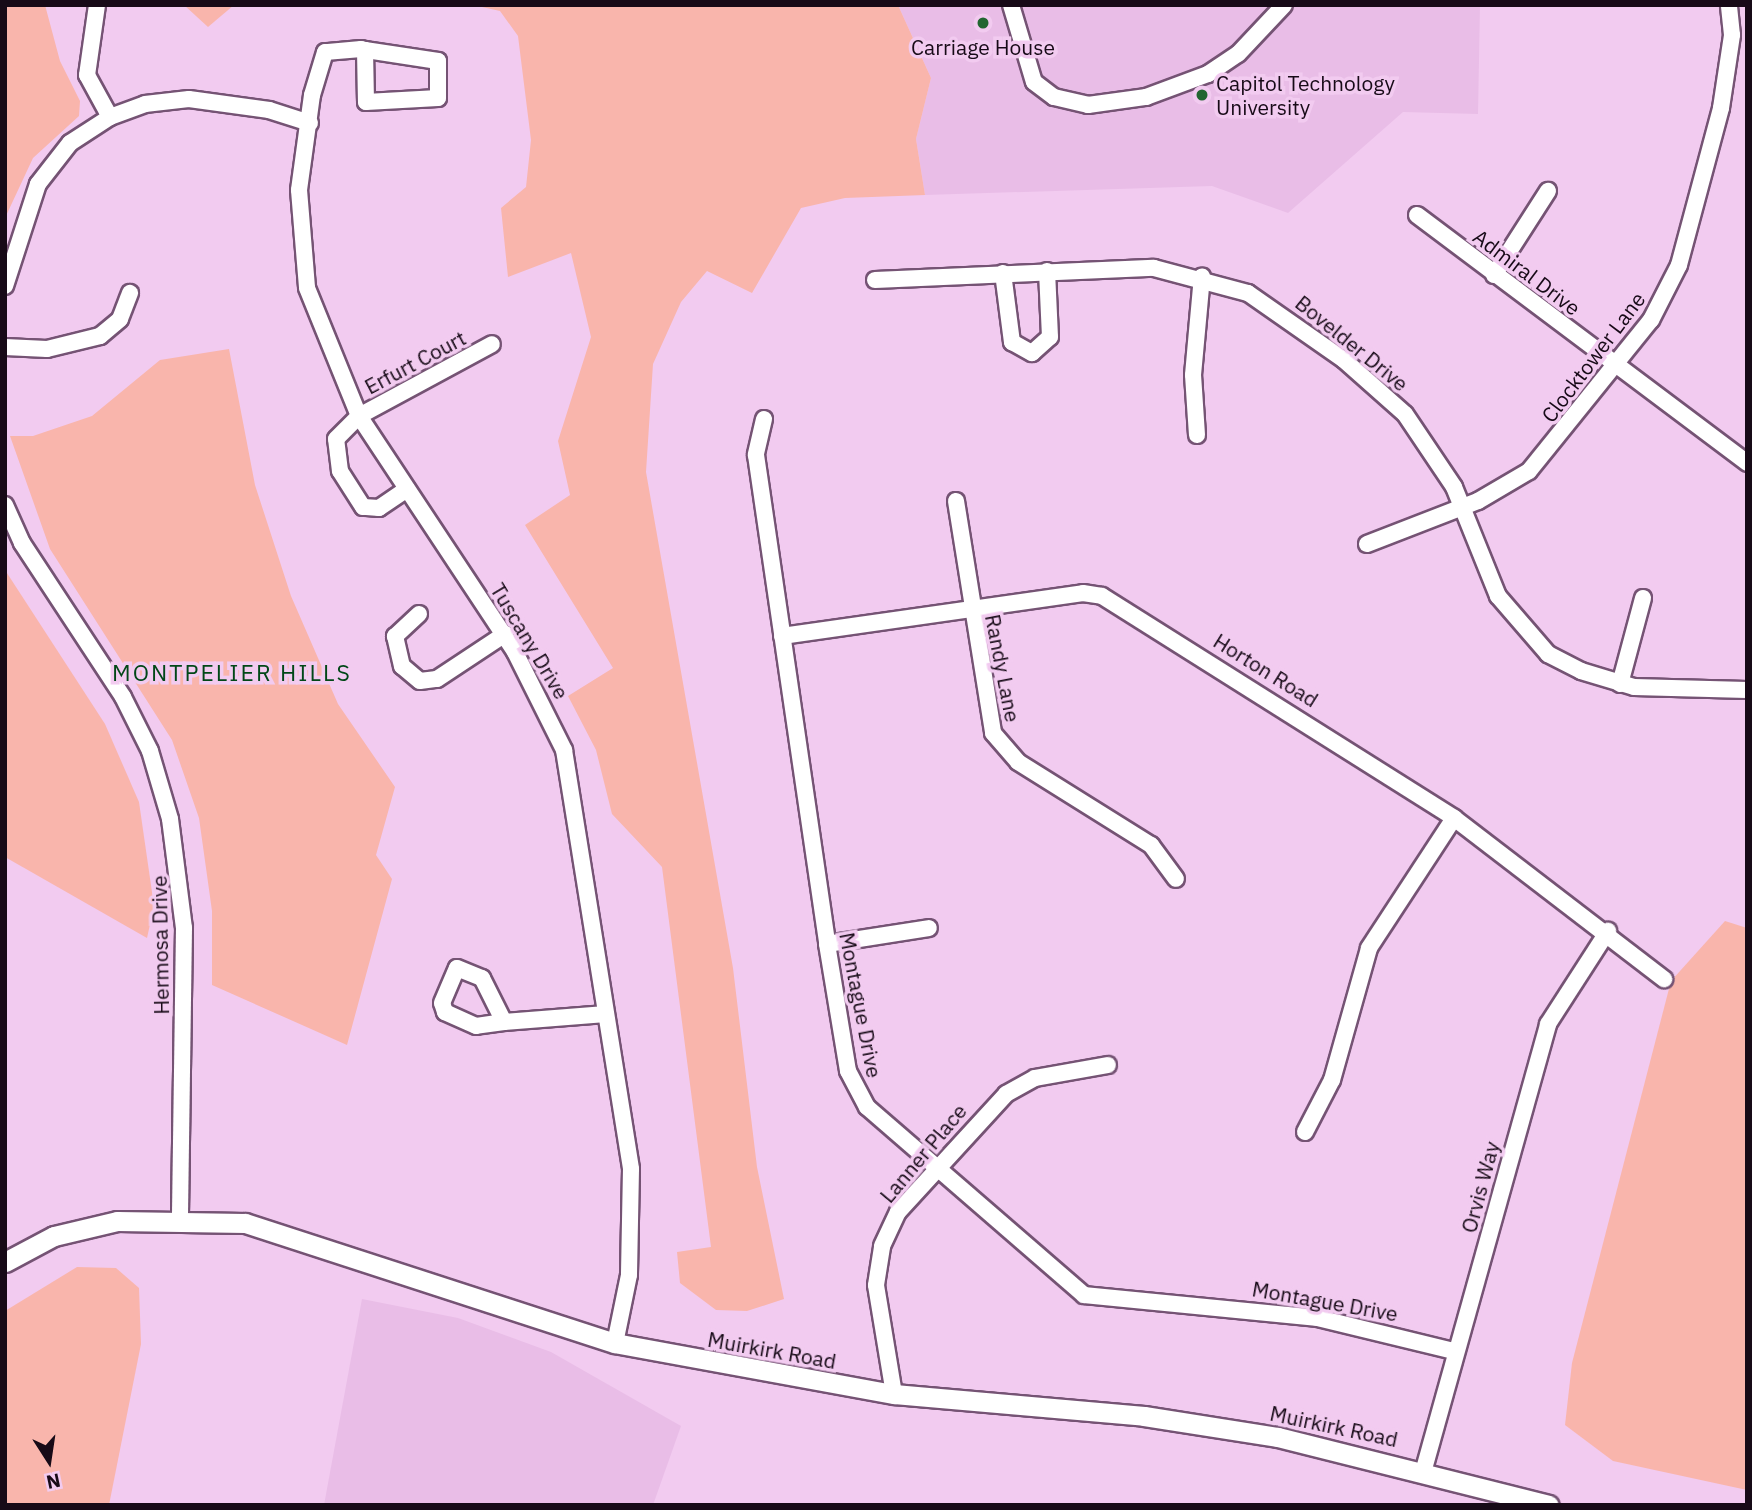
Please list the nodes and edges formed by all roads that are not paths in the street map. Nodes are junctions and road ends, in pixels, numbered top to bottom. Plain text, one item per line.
1 (97, 5) edge
2 (1010, 5) edge
3 (1284, 5) edge
4 (1728, 5) edge
5 (365, 50) junction
6 (110, 117) junction
7 (310, 123) junction
8 (1548, 191) dead end
9 (1417, 215) dead end
10 (1047, 271) junction
11 (1003, 273) junction
12 (1494, 275) junction
13 (1202, 276) junction
14 (874, 280) dead end
15 (5, 286) edge
16 (130, 293) dead end
17 (492, 344) dead end
18 (5, 347) edge
19 (1618, 364) junction
20 (359, 416) junction
21 (764, 419) dead end
22 (1197, 435) dead end
23 (1747, 463) edge
24 (407, 489) junction
25 (956, 501) dead end
26 (5, 505) edge
27 (1462, 508) junction
28 (1367, 544) dead end
29 (1643, 598) dead end
30 (969, 608) junction
31 (419, 614) dead end
32 (505, 634) junction
33 (782, 636) junction
34 (1620, 684) junction
35 (1747, 690) edge
36 (1454, 818) junction
37 (1176, 879) dead end
38 (929, 928) dead end
39 (1608, 932) junction
40 (827, 944) junction
41 (1664, 979) dead end
42 (606, 1014) junction
43 (504, 1022) dead end
44 (1108, 1066) dead end
45 (1305, 1132) dead end
46 (938, 1173) junction
47 (180, 1218) junction
48 (5, 1262) edge
49 (615, 1343) junction
50 (1453, 1351) junction
51 (894, 1394) junction
52 (1424, 1469) junction
53 (1545, 1504) edge

1 - 6 street
2 - 3 street
4 - 19 street, Clocktower Lane
5 - 5 street
5 - 7 street, Tuscany Drive
6 - 7 street
6 - 15 street
7 - 20 street, Tuscany Drive
8 - 12 street
9 - 12 street, Admiral Drive
10 - 11 street, Bovelder Drive
10 - 11 street
10 - 13 street, Bovelder Drive
11 - 14 street, Bovelder Drive
12 - 19 street, Admiral Drive
13 - 22 street
13 - 27 street, Bovelder Drive
16 - 18 street
17 - 20 street, Erfurt Court
19 - 23 street, Admiral Drive
19 - 27 street, Clocktower Lane
20 - 24 street, Tuscany Drive
20 - 24 street
21 - 33 street, Montague Drive
24 - 32 street, Tuscany Drive
25 - 30 street, Randy Lane
26 - 47 street, Hermosa Drive
27 - 28 street, Clocktower Lane
27 - 34 street, Bovelder Drive
29 - 34 street
30 - 33 street, Horton Road
30 - 36 street, Horton Road
30 - 37 street, Randy Lane
31 - 32 street
32 - 42 street, Tuscany Drive
33 - 40 street, Montague Drive
34 - 35 street, Bovelder Drive
36 - 39 street, Horton Road
36 - 45 street
38 - 40 street
39 - 41 street, Horton Road
39 - 50 street, Orvis Way
40 - 46 street, Montague Drive
42 - 43 street
42 - 49 street, Tuscany Drive
44 - 46 street, Lanner Place
46 - 50 street, Montague Drive
46 - 51 street, Lanner Place
47 - 48 main road, Muirkirk Road
47 - 49 main road, Muirkirk Road
49 - 51 main road, Muirkirk Road
50 - 52 street, Orvis Way
51 - 52 main road, Muirkirk Road
52 - 53 main road, Muirkirk Road

